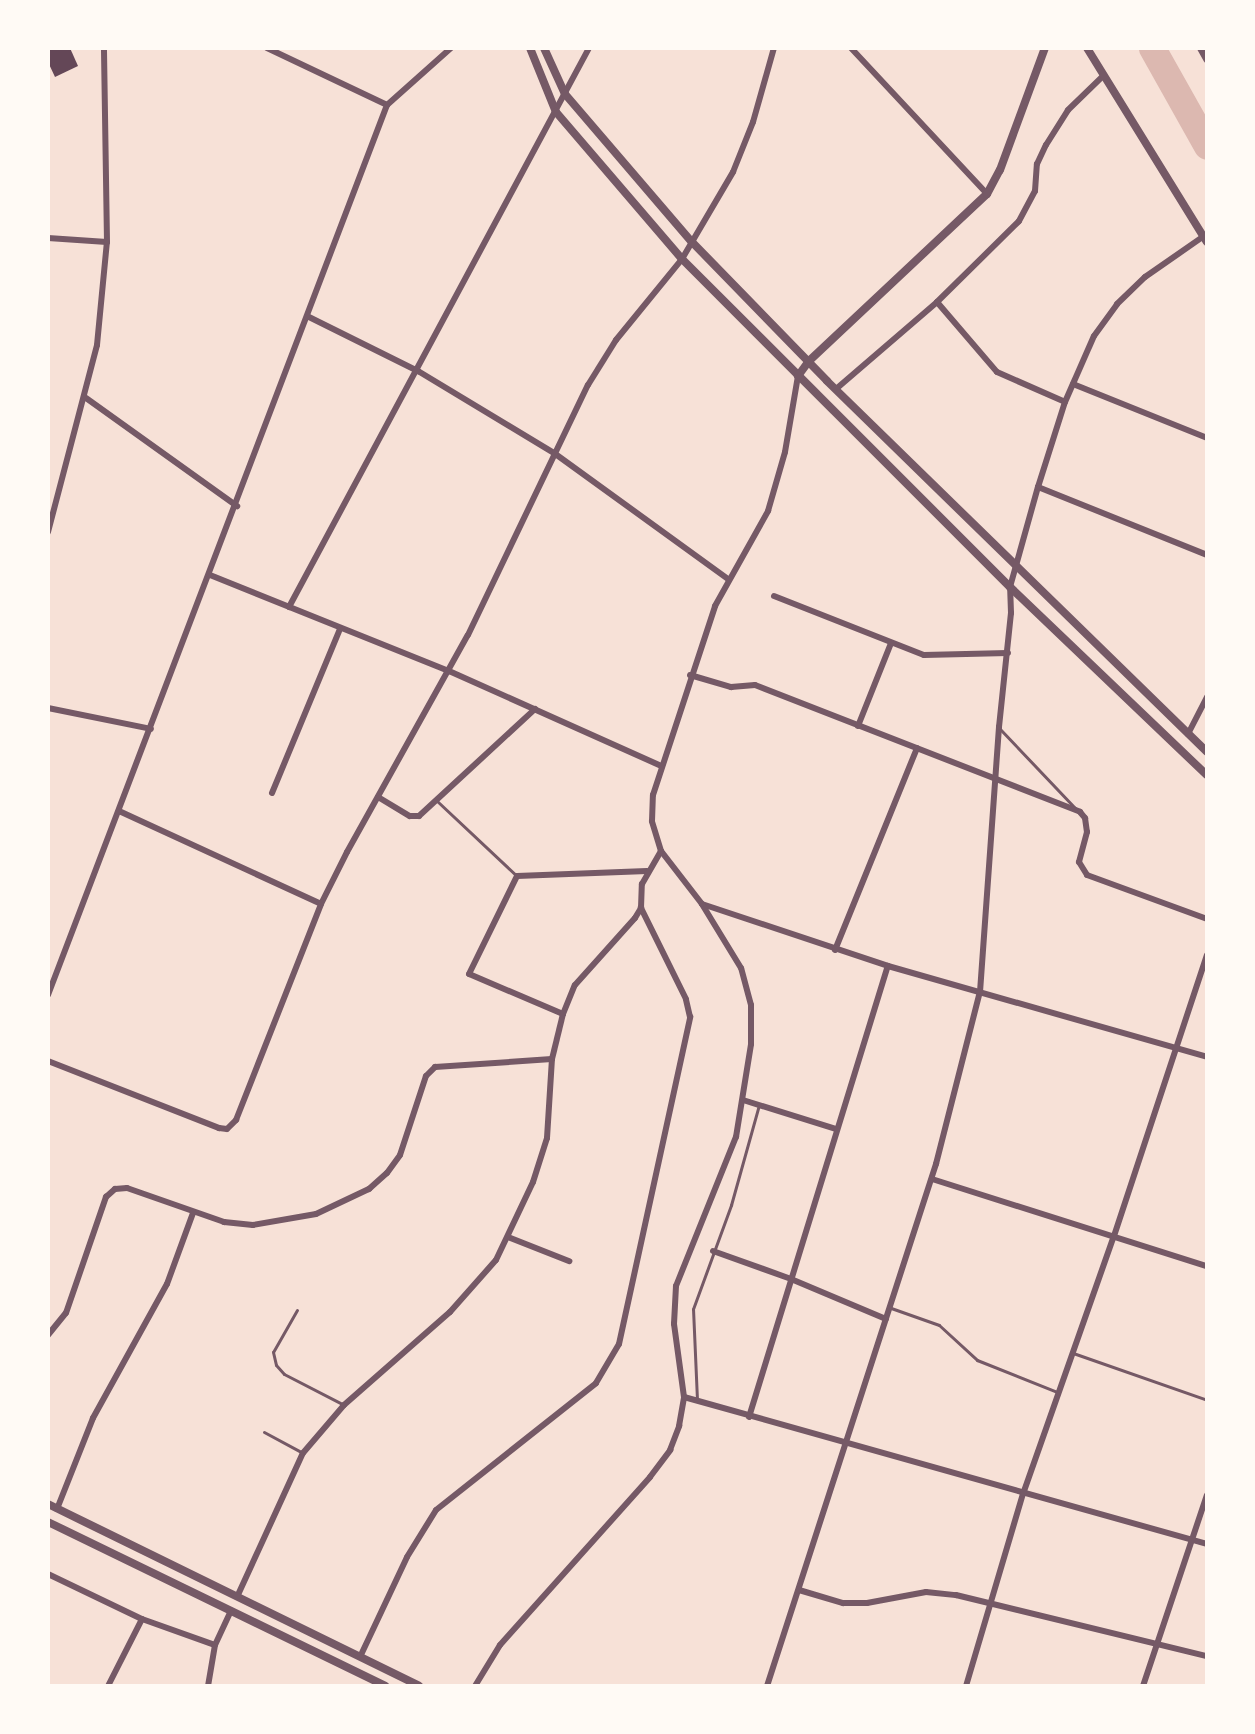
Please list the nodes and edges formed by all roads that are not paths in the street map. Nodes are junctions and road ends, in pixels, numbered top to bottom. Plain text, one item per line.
1 (104, 48) edge
2 (267, 48) edge
3 (451, 48) edge
4 (530, 48) edge
5 (544, 48) edge
6 (589, 48) edge
7 (774, 48) edge
8 (851, 48) edge
9 (1045, 48) edge
10 (1087, 48) edge
11 (1201, 48) edge
12 (1207, 59) edge
13 (1103, 76) junction
14 (565, 94) junction
15 (387, 105) junction
16 (556, 112) junction
17 (987, 194) junction
18 (48, 238) edge
19 (1205, 239) edge
20 (107, 242) junction
21 (692, 242) junction
22 (682, 258) junction
23 (937, 302) junction
24 (309, 317) junction
25 (809, 361) junction
26 (418, 371) junction
27 (798, 376) junction
28 (1073, 384) junction
29 (836, 389) junction
30 (86, 398) junction
31 (1065, 402) junction
32 (1207, 438) edge
33 (554, 453) junction
34 (1038, 486) junction
35 (237, 506) junction
36 (48, 532) edge
37 (1207, 555) edge
38 (1015, 564) junction
39 (210, 575) junction
40 (728, 579) junction
41 (1010, 587) junction
42 (774, 596) dead end
43 (289, 607) junction
44 (340, 629) junction
45 (891, 643) junction
46 (1008, 653) junction
47 (449, 671) junction
48 (690, 675) junction
49 (1207, 696) edge
50 (48, 708) edge
51 (535, 710) junction
52 (858, 726) junction
53 (999, 727) junction
54 (151, 729) junction
55 (1188, 734) junction
56 (917, 748) junction
57 (1207, 752) edge
58 (661, 766) junction
59 (1207, 775) edge
60 (995, 779) junction
61 (272, 793) dead end
62 (378, 796) junction
63 (437, 801) junction
64 (119, 811) junction
65 (1080, 812) junction
66 (661, 851) junction
67 (647, 871) junction
68 (517, 876) junction
69 (321, 904) junction
70 (702, 904) junction
71 (641, 908) junction
72 (1207, 919) edge
73 (835, 950) junction
74 (1207, 955) edge
75 (888, 966) junction
76 (980, 992) junction
77 (48, 995) edge
78 (563, 1014) junction
79 (1176, 1047) junction
80 (1207, 1057) edge
81 (552, 1059) junction
82 (48, 1061) edge
83 (743, 1100) junction
84 (759, 1105) junction
85 (836, 1129) junction
86 (932, 1179) junction
87 (193, 1213) junction
88 (1114, 1236) junction
89 (508, 1237) junction
90 (713, 1251) junction
91 (569, 1261) dead end
92 (1207, 1266) edge
93 (791, 1279) junction
94 (890, 1307) junction
95 (297, 1310) dead end
96 (886, 1319) junction
97 (48, 1335) edge
98 (1071, 1353) junction
99 (1057, 1392) junction
100 (684, 1397) junction
101 (1207, 1400) edge
102 (697, 1402) junction
103 (344, 1405) junction
104 (749, 1417) junction
105 (264, 1432) dead end
106 (845, 1444) junction
107 (303, 1453) junction
108 (1023, 1494) junction
109 (1207, 1495) edge
110 (48, 1504) edge
111 (57, 1509) junction
112 (48, 1522) edge
113 (1191, 1542) junction
114 (1207, 1544) edge
115 (48, 1574) edge
116 (799, 1590) junction
117 (237, 1597) junction
118 (990, 1602) junction
119 (231, 1610) junction
120 (142, 1619) junction
121 (215, 1645) junction
122 (1157, 1645) junction
123 (1207, 1656) edge
124 (360, 1657) junction
125 (108, 1686) edge
126 (208, 1686) edge
127 (385, 1686) edge
128 (419, 1686) edge
129 (475, 1686) edge
130 (767, 1686) edge
131 (966, 1686) edge
132 (1143, 1686) edge

1 - 20 street
2 - 15 street
3 - 15 street
4 - 16 street
5 - 14 street
6 - 14 street
7 - 21 street
8 - 17 street
9 - 17 street
10 - 13 street
11 - 12 street
13 - 19 street
13 - 23 street
14 - 16 street
14 - 21 street
15 - 24 street
16 - 22 street
16 - 26 street
17 - 25 street
18 - 20 street
19 - 28 street
20 - 30 street
21 - 22 street
21 - 25 street
22 - 27 street
22 - 33 street
23 - 29 street
23 - 31 street
24 - 26 street
24 - 35 street
25 - 27 street
25 - 29 street
26 - 33 street
26 - 43 street
27 - 40 street
27 - 41 street
28 - 31 street
28 - 32 street
29 - 38 street
30 - 35 street
30 - 36 street
31 - 34 street
33 - 40 street
33 - 47 street
34 - 37 street
34 - 38 street
35 - 39 street
38 - 41 street
38 - 55 street
39 - 43 street
39 - 54 street
40 - 48 street
41 - 46 street
41 - 59 street
42 - 45 street
43 - 44 street
44 - 47 street
44 - 61 street
45 - 46 street
45 - 52 street
46 - 53 street
47 - 51 street
47 - 62 street
48 - 52 street
48 - 58 street
49 - 55 street
50 - 54 street
51 - 58 street
51 - 63 street
52 - 56 street
53 - 60 street
53 - 65 lane
54 - 64 street
55 - 57 street
56 - 60 street
56 - 73 street
58 - 66 street
60 - 65 street
60 - 76 street
62 - 63 street
62 - 69 street
63 - 68 lane
64 - 69 street
64 - 77 street
65 - 72 street
66 - 67 street
66 - 70 street
67 - 68 street
67 - 71 street
68 - 78 street
69 - 82 street
70 - 73 street
70 - 83 street
71 - 78 street
71 - 124 street
73 - 75 street
74 - 79 street
75 - 76 street
75 - 85 street
76 - 79 street
76 - 86 street
78 - 81 street
79 - 80 street
79 - 88 street
81 - 87 street
81 - 89 street
83 - 84 street
83 - 100 street
84 - 85 street
84 - 90 lane
85 - 93 street
86 - 88 street
86 - 94 street
87 - 97 street
87 - 111 street
88 - 92 street
88 - 98 street
89 - 91 street
89 - 103 street
90 - 93 street
90 - 102 lane
93 - 96 street
93 - 104 street
94 - 96 street
94 - 99 lane
95 - 103 lane
96 - 106 street
98 - 99 street
98 - 101 lane
99 - 108 street
100 - 102 street
100 - 129 street
102 - 104 street
103 - 107 street
104 - 106 street
105 - 107 lane
106 - 108 street
106 - 116 street
107 - 117 street
108 - 113 street
108 - 118 street
109 - 113 street
110 - 111 street
111 - 117 street
112 - 119 street
113 - 114 street
113 - 122 street
115 - 120 street
116 - 118 street
116 - 130 street
117 - 124 street
118 - 122 street
118 - 131 street
119 - 121 street
119 - 127 street
120 - 121 street
120 - 125 street
121 - 126 street
122 - 123 street
122 - 132 street
124 - 128 street

